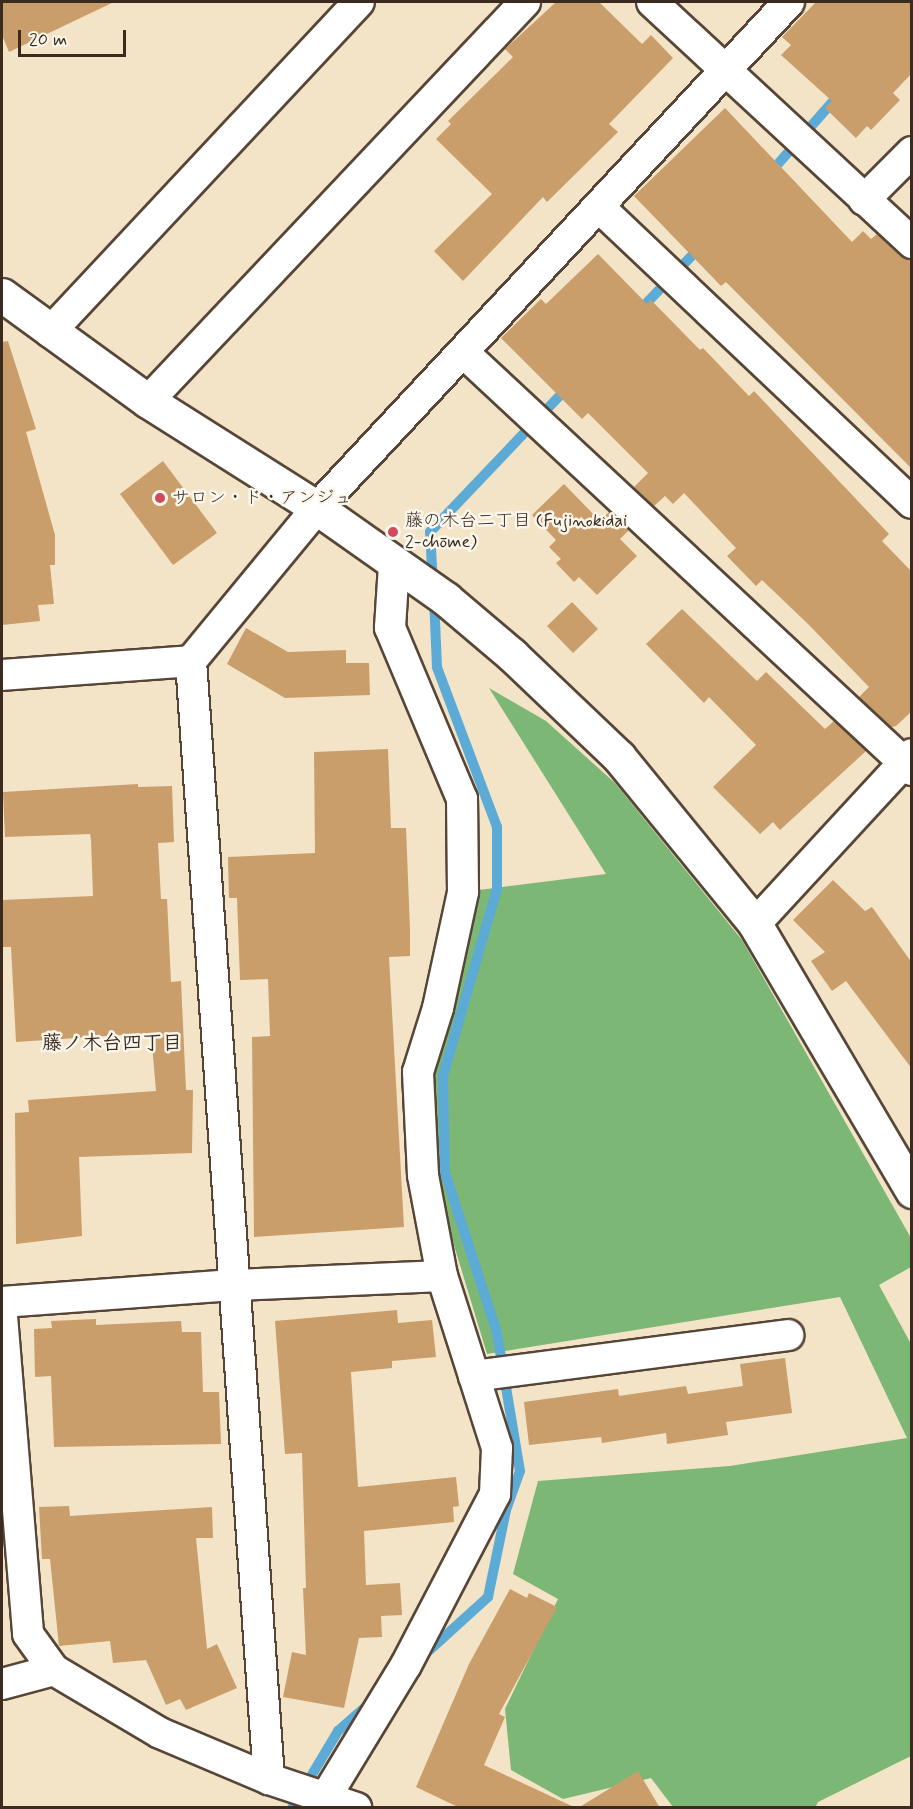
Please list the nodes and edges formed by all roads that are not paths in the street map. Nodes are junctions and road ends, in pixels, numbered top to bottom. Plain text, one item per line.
1 (359, 2) edge
2 (525, 2) edge
3 (652, 2) edge
4 (789, 2) edge
5 (723, 71) junction
6 (912, 152) edge
7 (864, 200) junction
8 (600, 208) junction
9 (912, 243) edge
10 (2, 295) edge
11 (50, 332) junction
12 (464, 353) junction
13 (148, 401) junction
14 (912, 503) edge
15 (317, 508) junction
16 (394, 564) junction
17 (191, 661) junction
18 (2, 675) edge
19 (909, 762) edge
20 (755, 924) junction
21 (912, 1191) edge
22 (442, 1276) junction
23 (236, 1285) junction
24 (2, 1302) edge
25 (2, 1316) edge
26 (788, 1335) dead end
27 (496, 1374) junction
28 (54, 1670) junction
29 (2, 1684) edge
30 (269, 1779) junction
31 (322, 1801) edge
32 (356, 1808) edge

1 - 11 street
2 - 13 street
3 - 5 street
4 - 5 street
5 - 7 street
5 - 8 street
6 - 7 street
7 - 9 street
8 - 12 street
8 - 14 street
10 - 11 street
11 - 13 street
12 - 15 street
12 - 19 street
13 - 15 street
15 - 16 street
15 - 17 street
16 - 20 street
16 - 22 street
17 - 18 street
17 - 23 street
19 - 20 street
20 - 21 street
22 - 23 street
22 - 27 street
23 - 24 street
23 - 30 street
25 - 28 street
26 - 27 street
27 - 31 street
28 - 29 street
28 - 30 street
30 - 31 street
31 - 32 street

